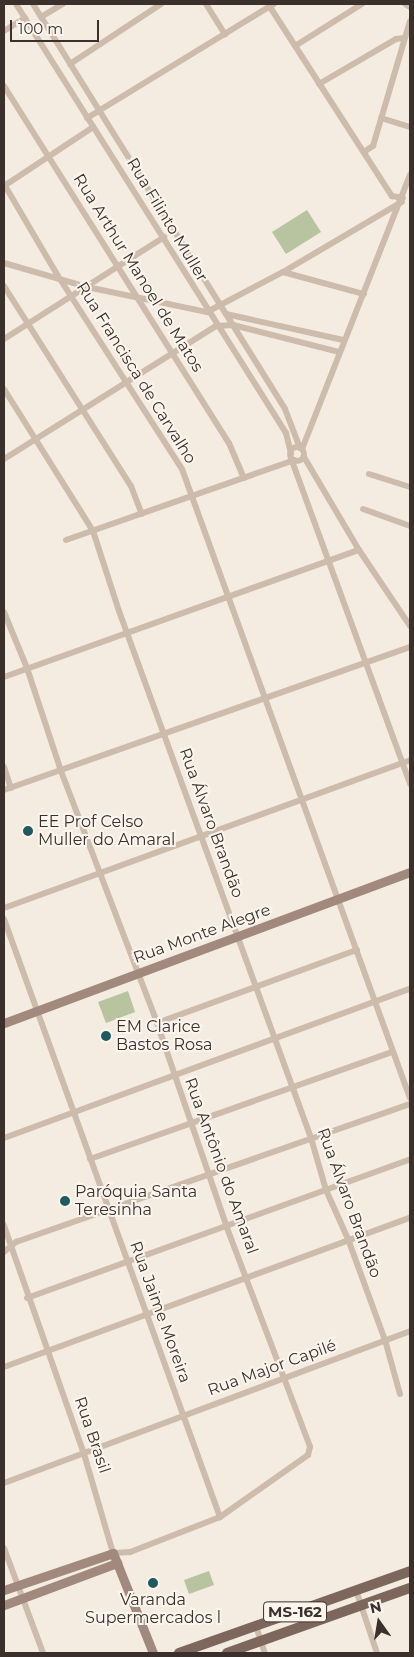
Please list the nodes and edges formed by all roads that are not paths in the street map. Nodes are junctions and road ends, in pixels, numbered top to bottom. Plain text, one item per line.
1 (16, 4) edge
2 (32, 4) edge
3 (64, 4) edge
4 (162, 4) edge
5 (206, 4) edge
6 (362, 4) edge
7 (405, 4) edge
8 (272, 5) edge
9 (410, 7) edge
10 (41, 17) junction
11 (24, 18) junction
12 (410, 21) edge
13 (4, 31) edge
14 (225, 35) junction
15 (404, 38) junction
16 (295, 46) junction
17 (70, 64) junction
18 (319, 84) junction
19 (4, 86) edge
20 (98, 110) junction
21 (87, 118) junction
22 (381, 118) junction
23 (93, 127) junction
24 (410, 127) edge
25 (364, 152) junction
26 (48, 157) junction
27 (410, 176) edge
28 (4, 185) edge
29 (402, 200) junction
30 (164, 237) junction
31 (4, 263) edge
32 (118, 267) junction
33 (284, 272) junction
34 (58, 276) junction
35 (4, 286) edge
36 (88, 286) junction
37 (364, 294) junction
38 (72, 296) junction
39 (138, 298) junction
40 (221, 307) junction
41 (207, 312) junction
42 (226, 314) junction
43 (27, 324) junction
44 (233, 325) junction
45 (216, 326) junction
46 (4, 339) edge
47 (343, 340) junction
48 (338, 352) junction
49 (173, 354) junction
50 (129, 382) junction
51 (4, 389) edge
52 (82, 412) junction
53 (38, 440) junction
54 (302, 451) junction
55 (292, 458) junction
56 (4, 459) edge
57 (369, 474) dead end
58 (244, 478) junction
59 (410, 487) edge
60 (193, 497) junction
61 (363, 509) dead end
62 (142, 514) junction
63 (410, 526) edge
64 (93, 531) junction
65 (66, 540) dead end
66 (359, 550) junction
67 (329, 562) junction
68 (229, 599) junction
69 (4, 612) edge
70 (410, 626) edge
71 (127, 634) junction
72 (410, 647) edge
73 (367, 663) junction
74 (27, 668) junction
75 (4, 677) edge
76 (267, 699) junction
77 (166, 736) junction
78 (410, 760) edge
79 (402, 762) junction
80 (4, 767) edge
81 (61, 771) junction
82 (410, 784) edge
83 (11, 788) junction
84 (4, 790) edge
85 (301, 799) junction
86 (202, 836) junction
87 (410, 872) edge
88 (100, 873) junction
89 (340, 899) junction
90 (4, 908) edge
91 (4, 919) edge
92 (237, 936) junction
93 (356, 950) junction
94 (138, 974) junction
95 (255, 986) junction
96 (410, 989) edge
97 (375, 1002) junction
98 (36, 1012) junction
99 (4, 1023) edge
100 (157, 1023) junction
101 (275, 1038) junction
102 (392, 1052) junction
103 (173, 1076) junction
104 (292, 1088) junction
105 (410, 1098) edge
106 (410, 1104) edge
107 (73, 1112) junction
108 (190, 1124) junction
109 (4, 1138) edge
110 (311, 1138) junction
111 (90, 1159) junction
112 (410, 1160) edge
113 (208, 1173) junction
114 (326, 1190) junction
115 (107, 1210) junction
116 (410, 1218) edge
117 (4, 1226) edge
118 (227, 1228) junction
119 (348, 1239) junction
120 (11, 1250) junction
121 (4, 1252) edge
122 (127, 1262) junction
123 (248, 1276) junction
124 (27, 1298) junction
125 (146, 1313) junction
126 (410, 1331) edge
127 (385, 1340) junction
128 (46, 1350) junction
129 (4, 1367) edge
130 (283, 1379) junction
131 (400, 1394) dead end
132 (184, 1415) junction
133 (84, 1454) junction
134 (4, 1483) edge
135 (220, 1517) junction
136 (4, 1548) edge
137 (113, 1552) junction
138 (130, 1552) junction
139 (117, 1563) junction
140 (410, 1571) edge
141 (16, 1585) junction
142 (410, 1588) edge
143 (4, 1590) edge
144 (356, 1590) junction
145 (22, 1598) junction
146 (4, 1604) edge
147 (361, 1606) junction
148 (256, 1626) junction
149 (261, 1641) junction
150 (43, 1653) edge
151 (152, 1653) edge
152 (179, 1653) edge
153 (227, 1653) edge
154 (265, 1653) edge
155 (377, 1653) edge

1 - 11 street, Rua Filinto Muller
2 - 10 street
3 - 10 street
4 - 17 street
5 - 14 street
6 - 16 street
7 - 9 street
8 - 14 street
8 - 16 street
10 - 17 street
11 - 13 street
11 - 21 street, Rua Filinto Muller
12 - 15 street
14 - 20 street
15 - 18 street
15 - 22 street
16 - 18 street
17 - 20 street
18 - 25 street
19 - 26 street, Rua Arthur Manoel de Matos
20 - 21 street
20 - 40 street
21 - 23 street, Rua Filinto Muller
22 - 24 street
22 - 25 street
23 - 26 street
23 - 30 street, Rua Filinto Muller
25 - 29 street
26 - 28 street
26 - 32 street, Rua Arthur Manoel de Matos
27 - 29 street
28 - 34 street, Rua Francisca de Carvalho
29 - 33 street
29 - 37 street
30 - 32 street
30 - 41 street, Rua Filinto Muller
31 - 34 street
32 - 36 street
32 - 39 street, Rua Arthur Manoel de Matos
33 - 37 street
33 - 40 street
34 - 36 street
34 - 38 street, Rua Francisca de Carvalho
35 - 43 street
36 - 38 street
36 - 39 street
37 - 47 street
38 - 43 street
38 - 50 street, Rua Francisca de Carvalho
39 - 41 street
39 - 49 street, Rua Arthur Manoel de Matos
40 - 41 street
40 - 42 street
41 - 45 street, Rua Filinto Muller
42 - 44 street
42 - 47 street
43 - 46 street
43 - 52 street
44 - 45 street
44 - 48 street
44 - 54 street
45 - 49 street
45 - 55 street, Rua Filinto Muller
47 - 48 street
48 - 54 street
49 - 50 street
49 - 58 street, Rua Arthur Manoel de Matos
50 - 52 street
50 - 60 street, Rua Francisca de Carvalho
51 - 53 street, Rua Álvaro Brandão
52 - 53 street
52 - 62 street
53 - 56 street
53 - 64 street, Rua Álvaro Brandão
54 - 55 street
54 - 55 street
54 - 66 street
55 - 58 street
55 - 67 street, Rua Filinto Muller
57 - 59 street
58 - 60 street
60 - 62 street
60 - 68 street, Rua Francisca de Carvalho
61 - 63 street
62 - 64 street
64 - 65 street
64 - 71 street, Rua Álvaro Brandão
66 - 67 street
66 - 70 street
67 - 68 street
67 - 73 street, Rua Filinto Muller
68 - 71 street
68 - 76 street, Rua Francisca de Carvalho
69 - 74 street, Rua Antônio do Amaral
71 - 74 street
71 - 77 street, Rua Álvaro Brandão
72 - 73 street
73 - 76 street
73 - 79 street, Rua Filinto Muller
74 - 75 street
74 - 81 street, Rua Antônio do Amaral
76 - 77 street
76 - 85 street, Rua Francisca de Carvalho
77 - 81 street
77 - 86 street, Rua Álvaro Brandão
78 - 79 street
79 - 82 street, Rua Filinto Muller
79 - 85 street
80 - 83 street
81 - 83 street
81 - 88 street, Rua Antônio do Amaral
83 - 84 street
85 - 86 street
85 - 89 street, Rua Francisca de Carvalho
86 - 88 street
86 - 92 street, Rua Álvaro Brandão
87 - 89 street, Rua Monte Alegre
88 - 90 street
88 - 94 street, Rua Antônio do Amaral
89 - 92 street, Rua Monte Alegre
89 - 93 street, Rua Francisca de Carvalho
91 - 98 street, Rua Jaime Moreira
92 - 94 street, Rua Monte Alegre
92 - 95 street, Rua Álvaro Brandão
93 - 95 street
93 - 97 street, Rua Francisca de Carvalho
94 - 98 street, Rua Monte Alegre
94 - 100 street, Rua Antônio do Amaral
95 - 100 street
95 - 101 street, Rua Álvaro Brandão
96 - 97 street
97 - 101 street
97 - 102 street, Rua Francisca de Carvalho
98 - 99 street, Rua Monte Alegre
98 - 107 street, Rua Jaime Moreira
100 - 103 street, Rua Antônio do Amaral
101 - 103 street
101 - 104 street, Rua Álvaro Brandão
102 - 104 street
102 - 105 street, Rua Francisca de Carvalho
103 - 107 street
103 - 108 street, Rua Antônio do Amaral
104 - 108 street
104 - 110 street, Rua Álvaro Brandão
106 - 110 street
107 - 109 street
107 - 111 street, Rua Jaime Moreira
108 - 111 street
108 - 113 street, Rua Antônio do Amaral
110 - 113 street
110 - 114 street, Rua Álvaro Brandão
111 - 115 street, Rua Jaime Moreira
112 - 114 street
113 - 115 street
113 - 118 street, Rua Antônio do Amaral
114 - 118 street
114 - 119 street, Rua Álvaro Brandão
115 - 120 street
115 - 122 street, Rua Jaime Moreira
116 - 119 street
117 - 120 street, Rua Brasil
118 - 122 street
118 - 123 street, Rua Antônio do Amaral
119 - 123 street
119 - 127 street, Rua Álvaro Brandão
120 - 121 street
120 - 124 street, Rua Brasil
122 - 124 street
122 - 125 street, Rua Jaime Moreira
123 - 125 street
123 - 130 street, Rua Antônio do Amaral
124 - 128 street, Rua Brasil
125 - 128 street
125 - 132 street, Rua Jaime Moreira
126 - 127 street, Rua Major Capilé
127 - 130 street, Rua Major Capilé
127 - 131 street, Rua Álvaro Brandão
128 - 129 street
128 - 133 street, Rua Brasil
130 - 132 street, Rua Major Capilé
130 - 135 street, Rua Antônio do Amaral
132 - 133 street, Rua Major Capilé
132 - 135 street, Rua Jaime Moreira
133 - 134 street, Rua Major Capilé
133 - 137 street, Rua Brasil
135 - 138 street
136 - 141 street
137 - 138 street
137 - 139 street, Rua Brasil
137 - 141 street
138 - 139 street
139 - 145 street
139 - 151 street, Rua Brasil
140 - 144 main road, MS-162
141 - 143 street
141 - 145 street
142 - 147 main road, MS-162
144 - 147 street
144 - 148 main road, MS-162
145 - 146 street
145 - 150 street
147 - 149 main road, MS-162
147 - 155 street
148 - 149 street
148 - 152 main road, MS-162
149 - 153 main road, MS-162
149 - 154 street

